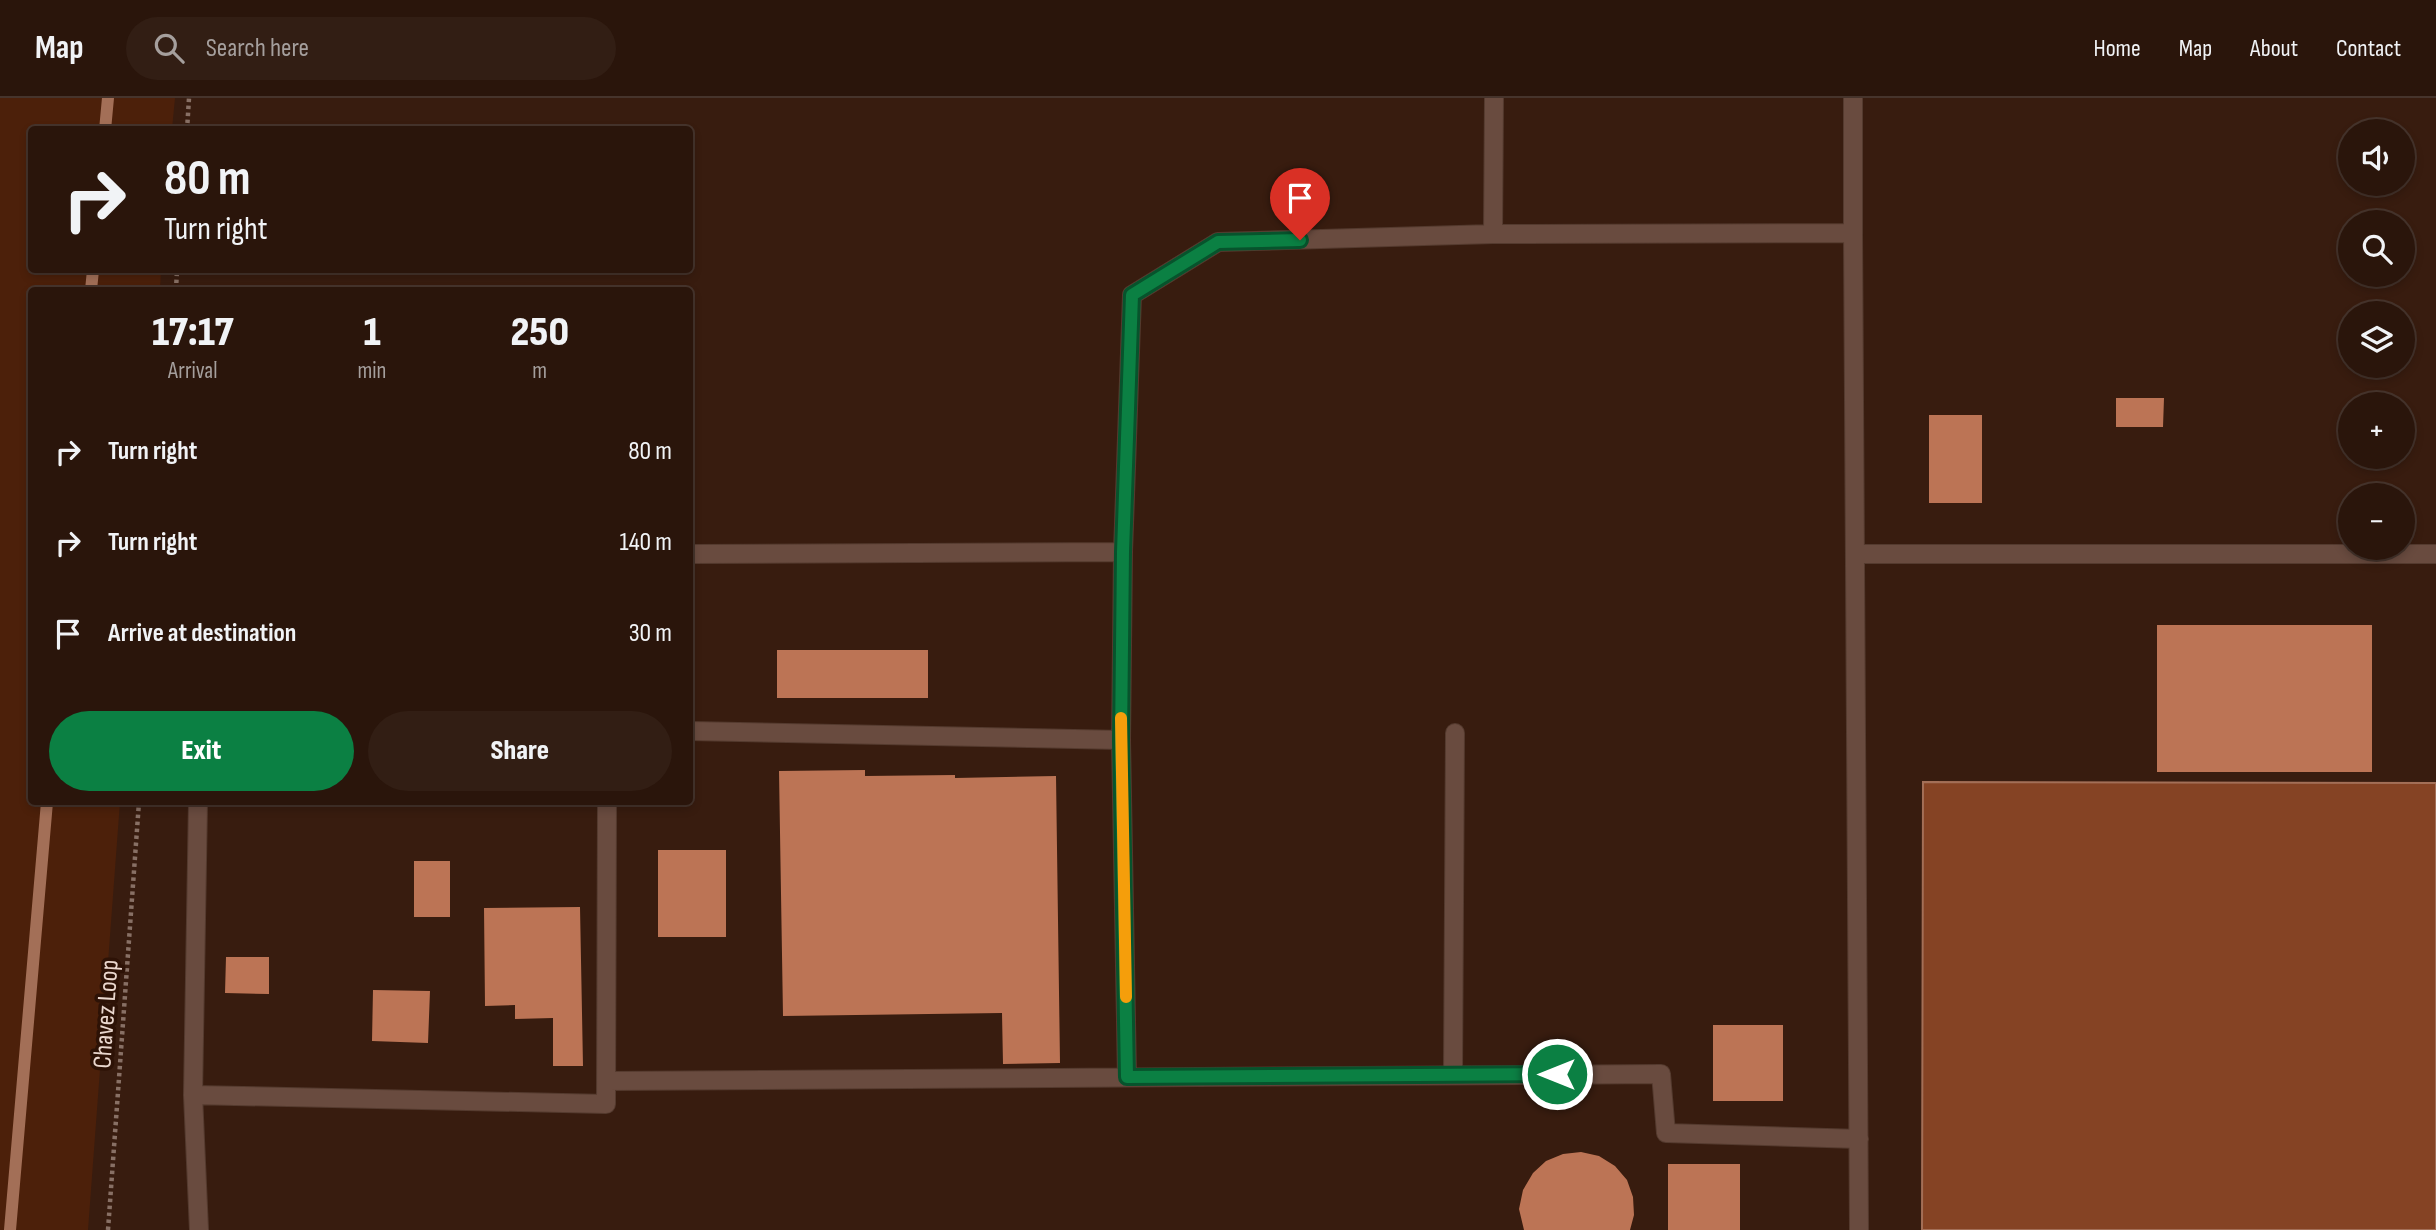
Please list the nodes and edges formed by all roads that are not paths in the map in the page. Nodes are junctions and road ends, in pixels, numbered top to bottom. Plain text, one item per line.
1 (1494, 98) edge
2 (1853, 98) edge
3 (1853, 233) junction
4 (1493, 234) junction
5 (1123, 552) junction
6 (693, 554) edge
7 (1855, 554) junction
8 (2436, 554) edge
9 (693, 731) edge
10 (1455, 733) dead end
11 (1121, 740) junction
12 (198, 805) edge
13 (607, 805) edge
14 (1453, 1075) junction
15 (1127, 1077) junction
16 (606, 1081) junction
17 (194, 1095) junction
18 (1859, 1139) junction
19 (200, 1230) edge
20 (1860, 1230) edge

1 - 4 lane
2 - 3 lane
3 - 4 lane
3 - 7 lane
4 - 5 lane
5 - 6 lane
5 - 11 lane
7 - 8 lane
7 - 18 lane
9 - 11 lane
10 - 14 lane
11 - 15 lane
12 - 17 lane
13 - 16 lane
14 - 15 lane
14 - 18 lane
15 - 16 lane
16 - 17 lane
17 - 19 lane
18 - 20 lane

